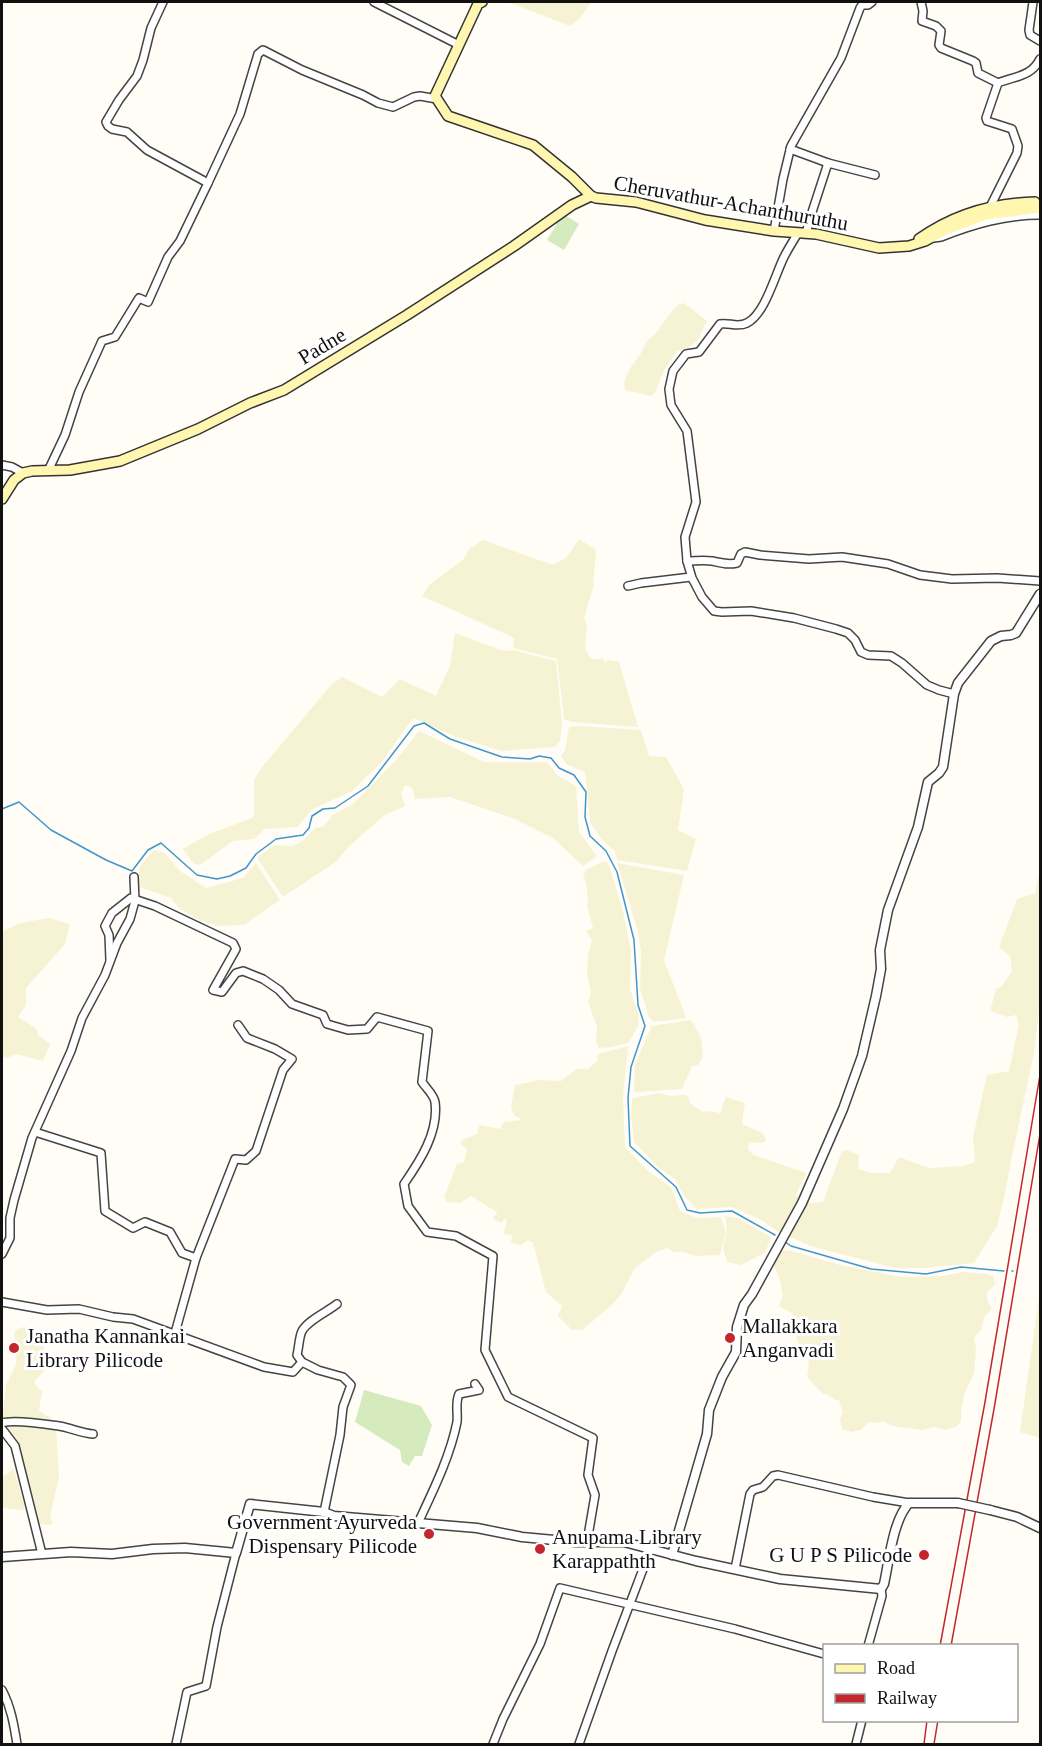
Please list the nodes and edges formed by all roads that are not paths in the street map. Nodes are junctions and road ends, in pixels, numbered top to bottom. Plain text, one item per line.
1 (163, 2) edge
2 (374, 2) edge
3 (482, 2) edge
4 (873, 2) edge
5 (921, 2) edge
6 (1033, 2) edge
7 (1041, 41) edge
8 (459, 45) junction
9 (1041, 59) edge
10 (998, 83) junction
11 (437, 99) junction
12 (790, 149) junction
13 (828, 163) junction
14 (875, 175) dead end
15 (208, 183) junction
16 (591, 196) junction
17 (1041, 202) edge
18 (990, 207) junction
19 (1041, 208) edge
20 (1041, 215) edge
21 (774, 231) junction
22 (802, 233) junction
23 (929, 238) junction
24 (909, 246) junction
25 (2, 465) edge
26 (48, 471) junction
27 (23, 473) junction
28 (2, 499) edge
29 (687, 561) junction
30 (691, 576) junction
31 (1041, 582) edge
32 (628, 586) dead end
33 (1041, 594) edge
34 (954, 694) junction
35 (134, 877) dead end
36 (135, 900) junction
37 (110, 960) junction
38 (238, 1025) dead end
39 (35, 1132) junction
40 (2, 1226) edge
41 (10, 1229) junction
42 (2, 1254) edge
43 (196, 1258) junction
44 (2, 1302) edge
45 (337, 1304) dead end
46 (175, 1334) junction
47 (302, 1362) junction
48 (475, 1384) dead end
49 (2, 1423) edge
50 (2, 1429) edge
51 (93, 1434) dead end
52 (909, 1503) junction
53 (324, 1512) junction
54 (418, 1523) junction
55 (1041, 1528) edge
56 (587, 1542) junction
57 (651, 1548) junction
58 (236, 1553) junction
59 (42, 1554) junction
60 (672, 1555) junction
61 (2, 1557) edge
62 (735, 1569) junction
63 (881, 1589) junction
64 (631, 1604) junction
65 (869, 1644) edge
66 (823, 1653) edge
67 (2, 1690) edge
68 (862, 1722) edge
69 (17, 1744) edge
70 (176, 1744) edge
71 (493, 1744) edge
72 (579, 1744) edge
73 (856, 1744) edge

1 - 15 street
2 - 8 street
3 - 8 main road
4 - 12 street
5 - 10 street
6 - 7 street
8 - 11 main road
9 - 10 street
10 - 18 street
11 - 15 street
11 - 16 main road, Cheruvathur-Achanthuruthu
12 - 13 street
12 - 21 street
13 - 14 street
13 - 22 street
15 - 26 street
16 - 21 main road, Cheruvathur-Achanthuruthu
16 - 26 main road, Padne
17 - 18 main road
18 - 24 main road
19 - 23 main road, Cheruvathur-Achanthuruthu
20 - 23 street
21 - 22 main road, Cheruvathur-Achanthuruthu
22 - 24 main road, Cheruvathur-Achanthuruthu
22 - 29 street
23 - 24 main road, Cheruvathur-Achanthuruthu
25 - 27 street
26 - 27 main road, Padne
27 - 28 main road
29 - 30 street
29 - 31 street
30 - 32 street
30 - 34 street
33 - 34 street
34 - 60 street
35 - 36 street
36 - 37 street
36 - 37 street
36 - 56 street
37 - 39 street
38 - 43 street
39 - 41 street
39 - 43 street
40 - 41 street
41 - 42 street
43 - 46 street
44 - 46 street
45 - 47 street
46 - 47 street
47 - 53 street
48 - 54 street
49 - 51 street
50 - 59 street
52 - 55 street, bridge
52 - 62 street
52 - 63 street
53 - 54 street
53 - 58 street
54 - 56 street
56 - 57 street
57 - 60 street
57 - 64 street
58 - 59 street
58 - 70 street
59 - 61 street
60 - 62 street
62 - 63 street
63 - 65 street
64 - 66 street
64 - 71 street
64 - 72 street
67 - 69 street
68 - 73 street

